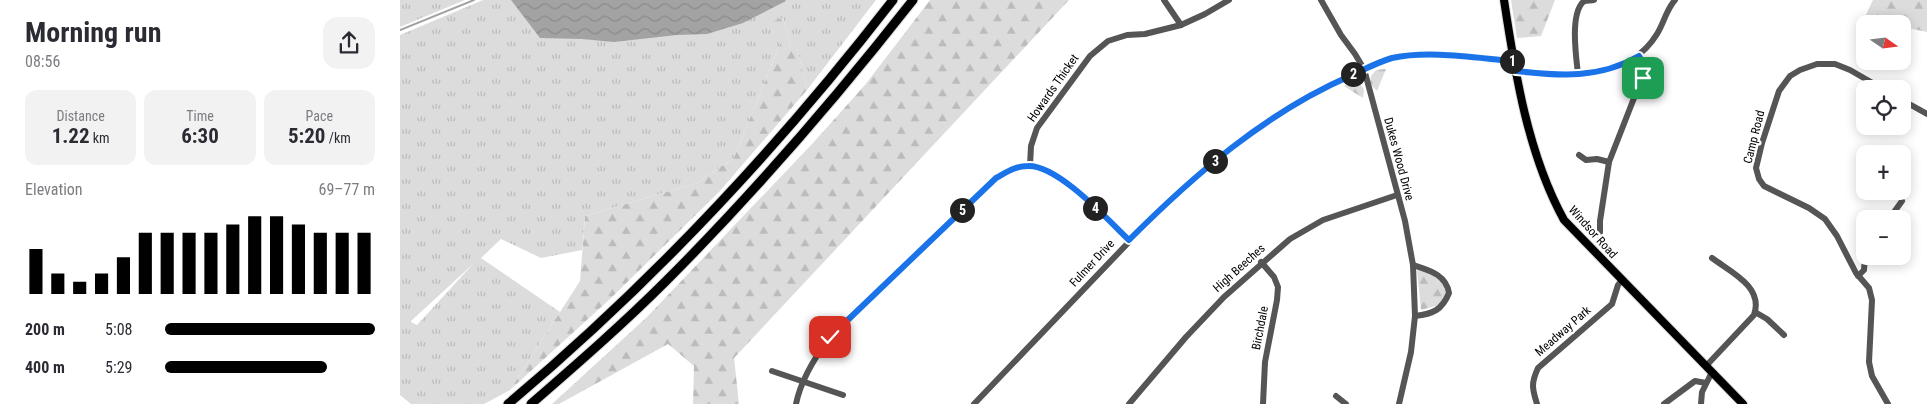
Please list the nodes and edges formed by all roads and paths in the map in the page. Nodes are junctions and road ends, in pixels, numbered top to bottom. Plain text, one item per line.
1 (894, 0) edge
2 (913, 0) edge
3 (1164, 0) edge
4 (1229, 0) edge
5 (1321, 0) edge
6 (1504, 0) edge
7 (1594, 0) edge
8 (1675, 0) edge
9 (1181, 25) junction
10 (1639, 56) junction
11 (1513, 61) junction
12 (1364, 69) junction
13 (1516, 71) junction
14 (1578, 74) junction
15 (1867, 80) edge
16 (1911, 105) edge
17 (1927, 114) edge
18 (1579, 155) dead end
19 (1609, 162) junction
20 (1030, 166) junction
21 (1397, 195) junction
22 (1902, 202) dead end
23 (1896, 210) edge
24 (1129, 240) junction
25 (1600, 242) dead end
26 (1712, 258) dead end
27 (1262, 262) junction
28 (1412, 265) junction
29 (1864, 265) edge
30 (1858, 276) junction
31 (1622, 280) junction
32 (1755, 312) junction
33 (1415, 316) junction
34 (1784, 335) dead end
35 (1706, 366) junction
36 (772, 372) dead end
37 (1712, 372) junction
38 (803, 382) junction
39 (1706, 383) junction
40 (843, 395) dead end
41 (1336, 396) dead end
42 (508, 404) edge
43 (531, 404) edge
44 (796, 404) edge
45 (974, 404) edge
46 (1129, 404) edge
47 (1263, 404) edge
48 (1346, 404) edge
49 (1400, 404) edge
50 (1537, 404) edge
51 (1664, 404) edge
52 (1701, 404) edge
53 (1743, 404) edge
54 (1888, 404) edge

1 - 42 highway
2 - 43 highway
3 - 9 street
4 - 9 street, Howards Thicket
5 - 12 street
6 - 11 main road, Windsor Road
7 - 14 street
8 - 10 street
9 - 20 street, Howards Thicket
10 - 14 street
10 - 19 street
11 - 12 street
11 - 13 main road, Windsor Road
12 - 21 street, Dukes Wood Drive
12 - 24 street, Fulmer Drive
13 - 14 street
13 - 31 main road, Windsor Road
15 - 30 street, Camp Road
16 - 17 street
18 - 19 street
19 - 25 street
20 - 24 street
20 - 38 street
21 - 27 street, High Beeches
21 - 28 street, Dukes Wood Drive
22 - 23 street
24 - 45 street, Fulmer Drive
26 - 32 street
27 - 46 street, High Beeches
27 - 47 street, Birchdale
28 - 33 street, Dukes Wood Drive
28 - 33 street
29 - 30 street
30 - 54 street, Camp Road
31 - 35 main road, Windsor Road
31 - 50 street, Meadway Park
32 - 34 street
32 - 35 street
33 - 49 street, Dukes Wood Drive
35 - 37 main road, Windsor Road
36 - 38 street
37 - 39 street
37 - 53 main road, Windsor Road
38 - 40 street
38 - 44 street
39 - 51 street
39 - 52 street
41 - 48 street

